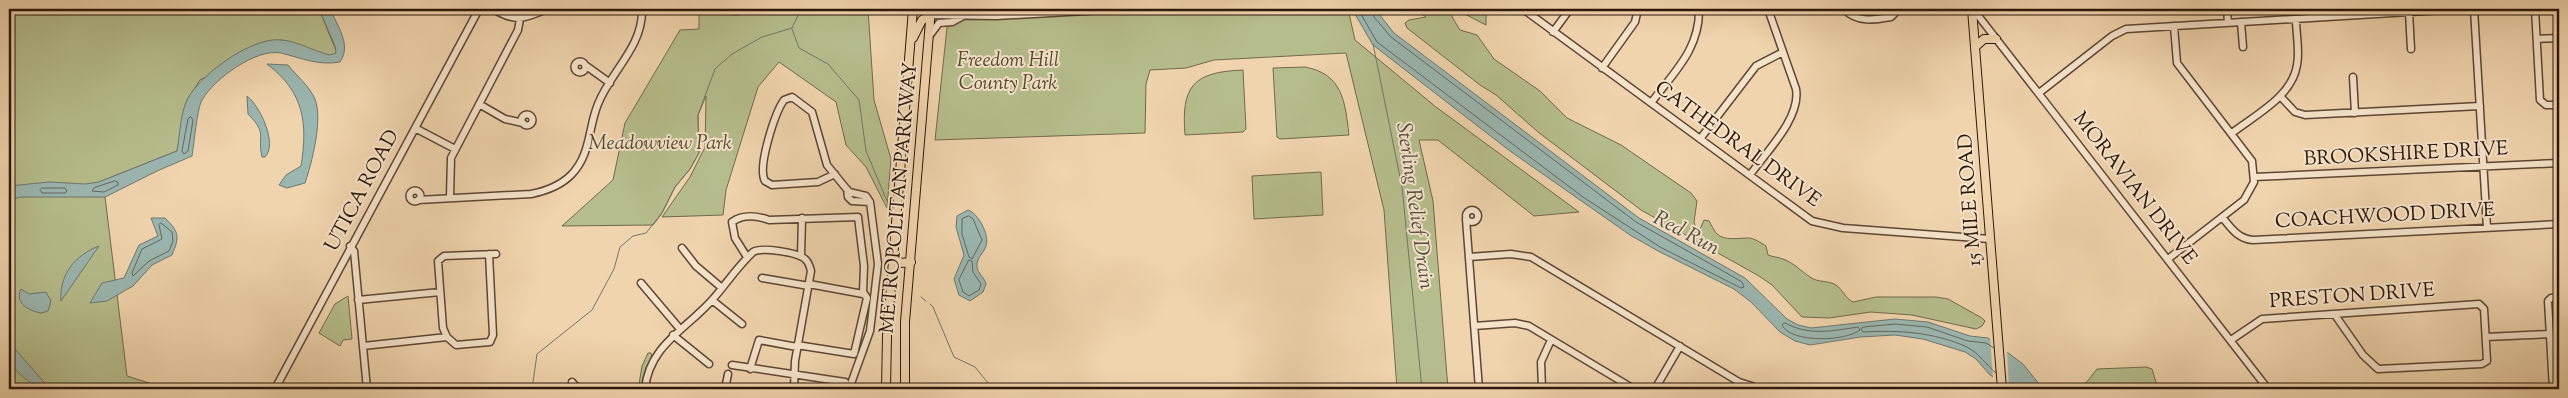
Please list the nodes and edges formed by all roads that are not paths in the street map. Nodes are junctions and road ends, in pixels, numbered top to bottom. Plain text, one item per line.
1 (479, 9) edge
2 (493, 9) edge
3 (547, 9) edge
4 (642, 9) edge
5 (913, 9) edge
6 (954, 9) edge
7 (1122, 9) edge
8 (1523, 9) edge
9 (1570, 9) edge
10 (1638, 9) edge
11 (1699, 9) edge
12 (1768, 9) edge
13 (1844, 9) edge
14 (1899, 9) edge
15 (1972, 9) edge
16 (2227, 9) edge
17 (2459, 9) edge
18 (2474, 9) edge
19 (2535, 9) edge
20 (931, 12) edge
21 (2409, 12) junction
22 (964, 16) junction
23 (520, 19) junction
24 (2296, 19) junction
25 (2241, 22) junction
26 (2228, 23) junction
27 (2174, 26) junction
28 (1553, 32) junction
29 (929, 36) junction
30 (2559, 38) edge
31 (1996, 39) junction
32 (2537, 39) junction
33 (910, 45) junction
34 (1975, 47) junction
35 (2243, 47) dead end
36 (2411, 49) dead end
37 (1783, 52) junction
38 (586, 68) dead end
39 (1602, 68) junction
40 (2354, 77) dead end
41 (610, 82) junction
42 (2039, 93) junction
43 (2280, 96) junction
44 (1651, 103) junction
45 (479, 104) junction
46 (2559, 105) edge
47 (2480, 106) junction
48 (2355, 113) junction
49 (521, 121) dead end
50 (415, 128) junction
51 (2232, 133) junction
52 (1700, 139) junction
53 (454, 149) junction
54 (2559, 163) edge
55 (2484, 167) junction
56 (835, 174) junction
57 (1750, 175) junction
58 (2254, 177) junction
59 (421, 197) dead end
60 (450, 197) junction
61 (2222, 217) junction
62 (802, 218) junction
63 (1466, 219) junction
64 (1474, 222) junction
65 (2559, 224) edge
66 (1468, 227) junction
67 (2487, 228) junction
68 (1990, 239) junction
69 (350, 246) junction
70 (682, 248) dead end
71 (893, 254) junction
72 (801, 256) junction
73 (1469, 257) junction
74 (747, 258) junction
75 (2168, 260) junction
76 (911, 262) junction
77 (762, 278) dead end
78 (641, 283) dead end
79 (809, 285) junction
80 (722, 288) junction
81 (440, 292) junction
82 (864, 294) junction
83 (2559, 297) edge
84 (358, 300) junction
85 (712, 300) junction
86 (2335, 315) junction
87 (742, 324) dead end
88 (1474, 326) junction
89 (680, 329) junction
90 (2550, 334) junction
91 (673, 335) junction
92 (887, 336) junction
93 (448, 337) junction
94 (2486, 337) junction
95 (1551, 340) junction
96 (2231, 340) junction
97 (904, 341) junction
98 (363, 346) junction
99 (797, 346) junction
100 (1680, 346) junction
101 (709, 364) dead end
102 (732, 365) dead end
103 (750, 368) junction
104 (728, 374) dead end
105 (796, 375) junction
106 (572, 382) dead end
107 (845, 382) dead end
108 (1739, 382) junction
109 (2001, 387) edge
110 (275, 389) edge
111 (367, 389) edge
112 (410, 389) edge
113 (422, 389) edge
114 (578, 389) edge
115 (645, 389) edge
116 (725, 389) edge
117 (794, 389) edge
118 (849, 389) edge
119 (886, 389) edge
120 (905, 389) edge
121 (1479, 389) edge
122 (1542, 389) edge
123 (1634, 389) edge
124 (1654, 389) edge
125 (1735, 389) edge
126 (1761, 389) edge
127 (2268, 389) edge
128 (2553, 389) edge

1 - 50 street, UTICA ROAD
2 - 23 street
3 - 23 street
4 - 41 street
5 - 33 main road, METROPOLITAN PARKWAY
6 - 22 street
7 - 22 street
8 - 28 street, CATHEDRAL DRIVE
9 - 28 street
10 - 39 street
11 - 44 street
12 - 37 street
13 - 14 street
15 - 31 street, MORAVIAN DRIVE
15 - 34 main road, 15 MILE ROAD
16 - 26 street
17 - 21 street
18 - 47 street
19 - 32 street
20 - 22 street
20 - 29 main road, METROPOLITAN PARKWAY
20 - 33 main road
21 - 24 street
21 - 36 street
22 - 29 street
23 - 45 street
24 - 25 street
24 - 43 street
25 - 26 street
25 - 35 street
26 - 27 street
27 - 42 street
27 - 51 street
28 - 39 street, CATHEDRAL DRIVE
29 - 76 main road, METROPOLITAN PARKWAY
30 - 32 street
31 - 34 main road
31 - 42 street, MORAVIAN DRIVE
32 - 46 street
33 - 71 main road, METROPOLITAN PARKWAY
34 - 68 main road, 15 MILE ROAD
37 - 52 street
37 - 57 street
38 - 41 street
39 - 44 street, CATHEDRAL DRIVE
40 - 48 street
41 - 60 street
42 - 75 street, MORAVIAN DRIVE
43 - 48 street
43 - 51 street
44 - 52 street, CATHEDRAL DRIVE
45 - 49 street
45 - 53 street
47 - 48 street
47 - 55 street
50 - 53 street
50 - 69 street, UTICA ROAD
51 - 58 street
52 - 57 street, CATHEDRAL DRIVE
53 - 60 street
54 - 55 street, BROOKSHIRE DRIVE
55 - 58 street, BROOKSHIRE DRIVE
55 - 67 street
56 - 56 street
56 - 118 street
57 - 68 street, CATHEDRAL DRIVE
58 - 61 street
59 - 60 street
61 - 67 street, COACHWOOD DRIVE
61 - 75 street
62 - 72 street
62 - 74 street
62 - 82 street
63 - 64 street
63 - 64 street
63 - 66 street
64 - 66 street
65 - 67 street, COACHWOOD DRIVE
66 - 73 street
68 - 109 main road, 15 MILE ROAD
69 - 84 street
69 - 110 street, UTICA ROAD
70 - 80 street
71 - 76 main road
71 - 92 main road, METROPOLITAN PARKWAY
72 - 74 street
72 - 79 street
73 - 88 street
73 - 100 street
74 - 80 street
75 - 96 street, MORAVIAN DRIVE
76 - 97 main road, METROPOLITAN PARKWAY
77 - 79 street
78 - 89 street
79 - 82 street
79 - 99 street
80 - 85 street
81 - 84 street
81 - 93 street
81 - 93 street
82 - 99 street
83 - 90 street
84 - 98 street
85 - 87 street
85 - 89 street
86 - 94 street, PRESTON DRIVE
86 - 94 street
86 - 96 street, PRESTON DRIVE
88 - 95 street
88 - 121 street
89 - 91 street
90 - 94 street
90 - 128 street
91 - 101 street
91 - 115 street
92 - 97 main road
92 - 119 main road, METROPOLITAN PARKWAY
93 - 98 street
95 - 122 street
95 - 123 street
96 - 127 street, MORAVIAN DRIVE
97 - 120 main road, METROPOLITAN PARKWAY
98 - 111 street
99 - 103 street
99 - 105 street
100 - 108 street
100 - 124 street
102 - 103 street
103 - 105 street
104 - 116 street
105 - 107 street
105 - 117 street
106 - 114 street
108 - 125 street
108 - 126 street
112 - 113 street

